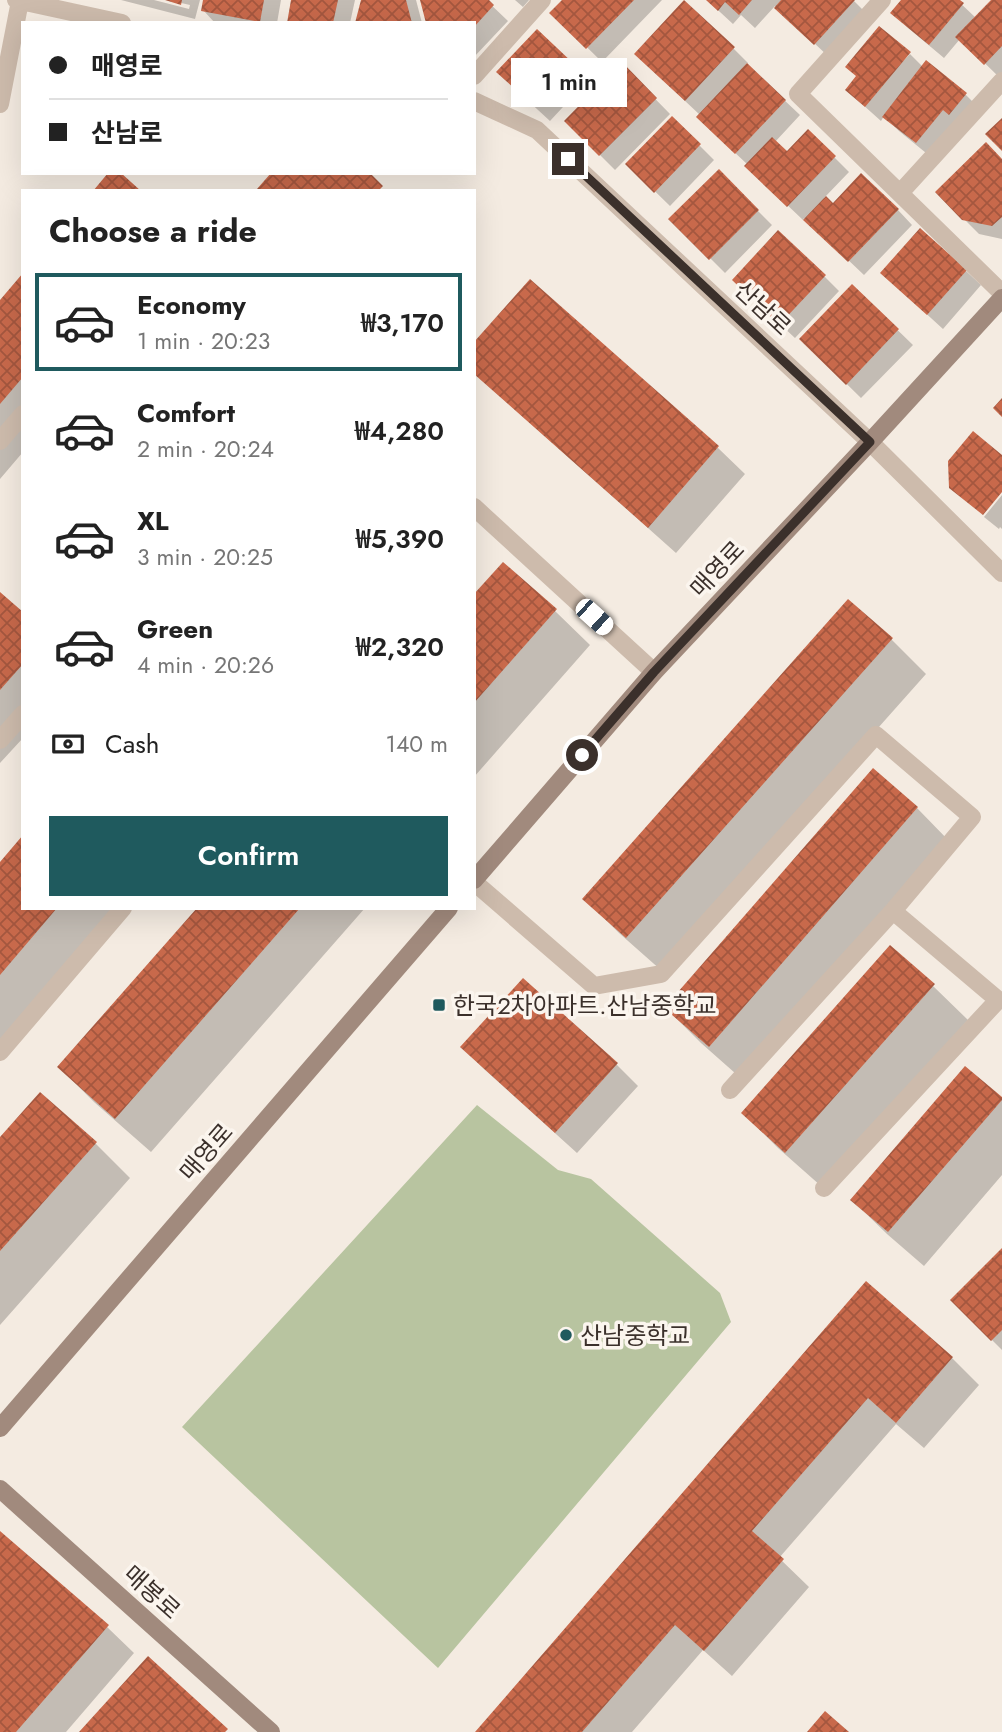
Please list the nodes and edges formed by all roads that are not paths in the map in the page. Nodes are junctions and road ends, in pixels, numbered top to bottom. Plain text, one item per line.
1 (542, 0) edge
2 (882, 0) edge
3 (18, 1) edge
4 (113, 21) edge
5 (476, 74) edge
6 (1002, 81) edge
7 (476, 102) edge
8 (0, 104) edge
9 (900, 193) junction
10 (1002, 295) edge
11 (21, 416) edge
12 (0, 441) edge
13 (870, 442) junction
14 (476, 510) edge
15 (1002, 573) edge
16 (654, 672) junction
17 (21, 716) edge
18 (0, 740) edge
19 (476, 879) edge
20 (476, 883) edge
21 (121, 910) edge
22 (447, 910) edge
23 (893, 911) junction
24 (0, 1052) edge
25 (730, 1090) dead end
26 (824, 1188) dead end
27 (0, 1428) edge
28 (0, 1489) edge
29 (271, 1732) edge

1 - 5 street
2 - 9 street
3 - 4 street
3 - 8 street
6 - 9 street
7 - 13 street, 산남로
9 - 10 street
10 - 13 street, 매영로
11 - 12 street
13 - 15 street, 산남로
13 - 16 street, 매영로
14 - 16 street
16 - 19 street, 매영로
17 - 18 street
20 - 23 street
21 - 24 street
22 - 27 street, 매영로
23 - 25 street
23 - 26 street
28 - 29 street, 매봉로

